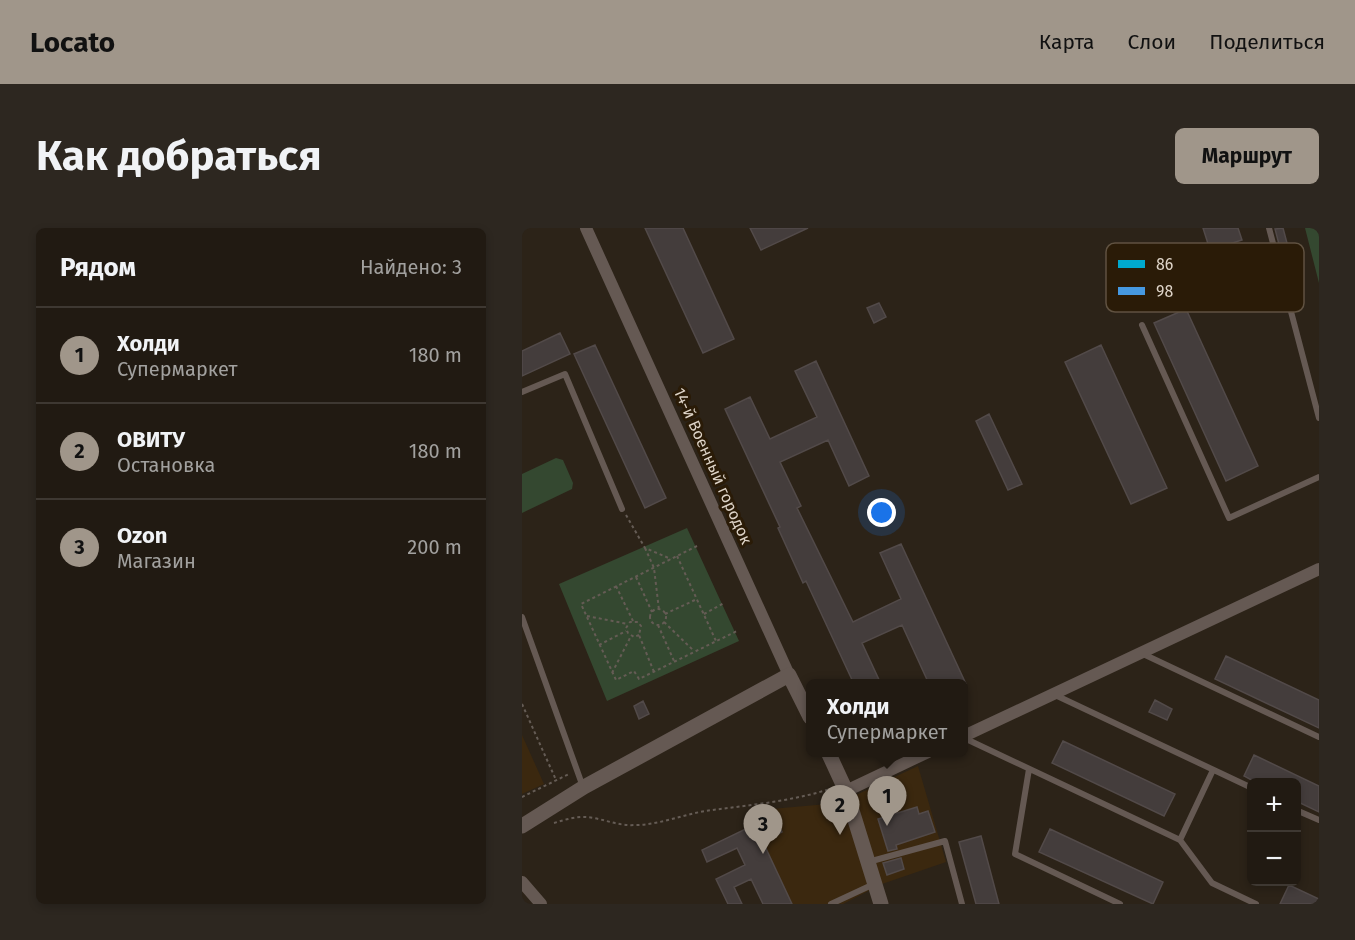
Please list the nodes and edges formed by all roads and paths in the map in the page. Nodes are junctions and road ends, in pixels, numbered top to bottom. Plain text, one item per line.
1 (586, 228) edge
2 (1269, 228) edge
3 (1273, 243) edge
4 (1291, 312) edge
5 (1142, 326) dead end
6 (522, 392) edge
7 (1319, 418) edge
8 (1319, 477) edge
9 (621, 509) joint
10 (697, 546) dead end
11 (645, 548) junction
12 (677, 556) junction
13 (671, 560) junction
14 (654, 568) junction
15 (1319, 569) edge
16 (636, 577) junction
17 (616, 586) junction
18 (697, 599) junction
19 (724, 603) dead end
20 (659, 610) junction
21 (652, 612) junction
22 (665, 614) junction
23 (704, 614) junction
24 (586, 616) junction
25 (522, 617) edge
26 (633, 621) junction
27 (664, 622) junction
28 (628, 624) junction
29 (658, 625) junction
30 (626, 631) junction
31 (737, 631) dead end
32 (639, 635) junction
33 (631, 636) junction
34 (716, 641) junction
35 (599, 645) junction
36 (694, 652) junction
37 (1141, 653) junction
38 (674, 662) junction
39 (654, 672) junction
40 (612, 673) junction
41 (789, 675) junction
42 (1053, 694) junction
43 (522, 704) edge
44 (806, 709) edge
45 (523, 711) edge
46 (968, 735) edge
47 (1319, 737) edge
48 (968, 739) edge
49 (830, 757) edge
50 (919, 757) edge
51 (1029, 769) junction
52 (578, 770) junction
53 (1213, 770) junction
54 (556, 780) junction
55 (1247, 786) edge
56 (584, 788) junction
57 (845, 788) junction
58 (522, 797) edge
59 (1301, 812) edge
60 (1319, 820) edge
61 (547, 825) dead end
62 (522, 826) edge
63 (1180, 840) junction
64 (867, 862) junction
65 (522, 882) edge
66 (874, 884) junction
67 (541, 904) edge
68 (831, 904) edge
69 (881, 904) edge
70 (962, 904) edge
71 (1120, 904) edge
72 (1256, 904) edge

1 - 41 street, 14-й Военный городок
2 - 3 lane
4 - 7 lane
5 - 8 lane
6 - 9 lane
9 - 11 path
10 - 12 path
11 - 13 path
11 - 14 path
12 - 13 path
12 - 18 path
13 - 14 path
14 - 16 path
14 - 20 path
15 - 37 street
16 - 17 path
16 - 21 path
17 - 24 path
17 - 26 path
18 - 22 path
18 - 23 path
19 - 23 path
20 - 21 path
20 - 22 path
21 - 29 path
22 - 27 path
23 - 34 path
24 - 28 path
24 - 35 path
25 - 52 lane
26 - 28 path
26 - 32 path
27 - 29 path
27 - 36 path
28 - 30 path
29 - 38 path
30 - 33 path
30 - 35 path
31 - 34 path
32 - 33 path
32 - 39 path
33 - 40 path
34 - 36 path
35 - 40 path
36 - 38 path
37 - 42 street
37 - 47 lane
38 - 39 path
39 - 40 path
41 - 44 street, 14-й Военный городок
41 - 56 street
42 - 46 street
42 - 53 lane
43 - 45 path
45 - 54 path
48 - 51 lane
49 - 57 street
50 - 57 street
51 - 63 lane
51 - 71 lane
52 - 54 path
52 - 56 lane
53 - 55 lane
53 - 63 lane
54 - 58 path
56 - 62 street
57 - 61 path
57 - 64 street
59 - 60 lane
63 - 72 lane
64 - 66 street
64 - 70 lane
65 - 67 street
66 - 68 lane
66 - 69 street

